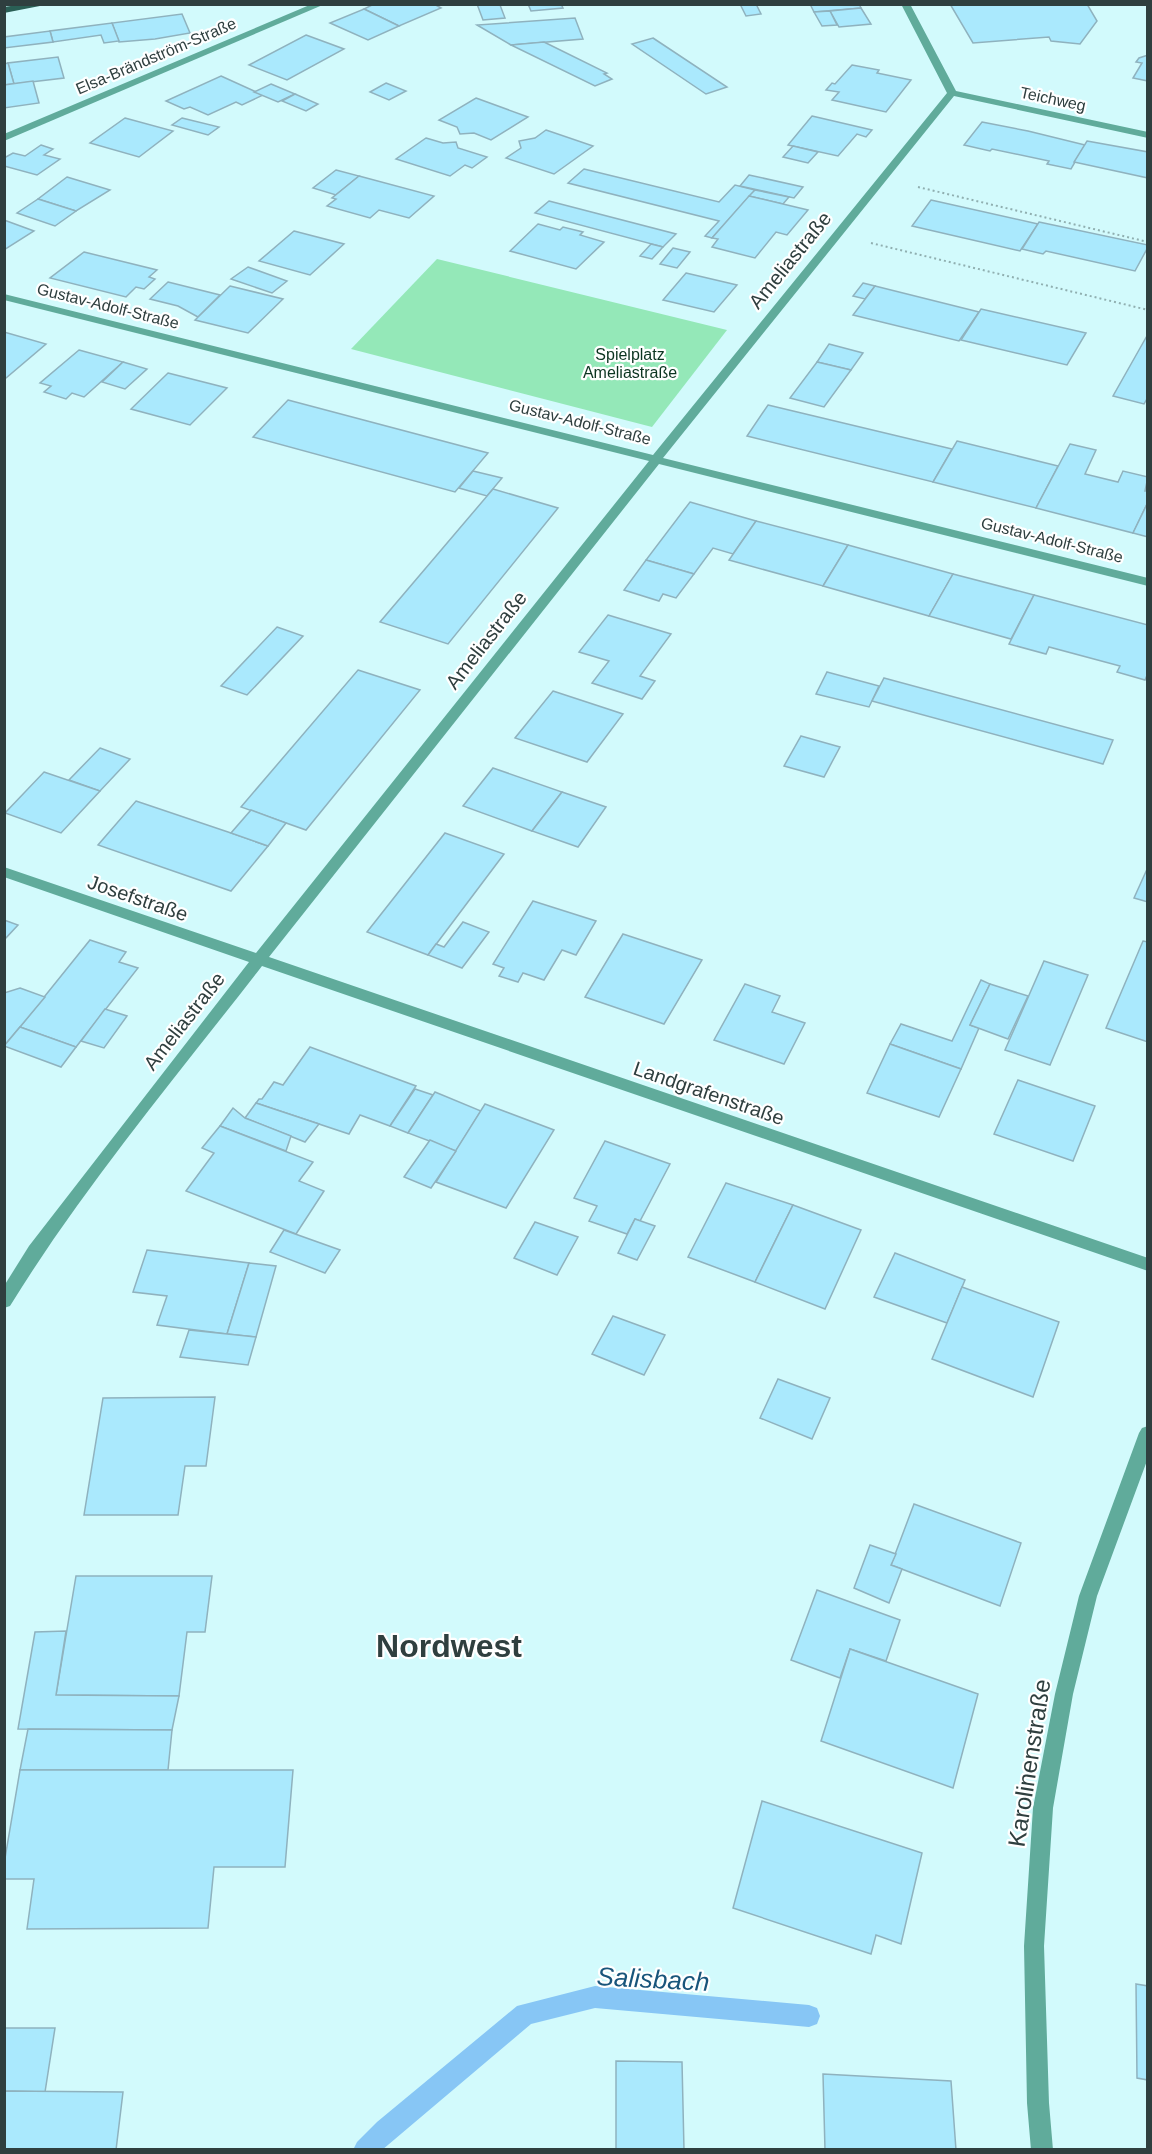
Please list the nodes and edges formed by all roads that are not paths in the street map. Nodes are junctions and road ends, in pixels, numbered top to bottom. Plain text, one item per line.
1 (46, 4) edge
2 (321, 4) edge
3 (905, 4) edge
4 (4, 10) edge
5 (952, 93) junction
6 (1148, 135) edge
7 (4, 138) edge
8 (4, 297) edge
9 (657, 458) junction
10 (1148, 582) edge
11 (4, 872) edge
12 (258, 961) junction
13 (1148, 1265) edge
14 (4, 1301) edge
15 (1148, 1433) edge
16 (1042, 2150) edge

1 - 4 main road
2 - 7 street, Elsa-Brändström-Straße
3 - 5 street
5 - 6 street, Teichweg
5 - 9 street, Ameliastraße
8 - 9 street, Gustav-Adolf-Straße
9 - 10 street, Gustav-Adolf-Straße
9 - 12 street, Ameliastraße
11 - 12 street, Josefstraße
12 - 13 street, Landgrafenstraße
12 - 14 street, Ameliastraße
15 - 16 street, Karolinenstraße

